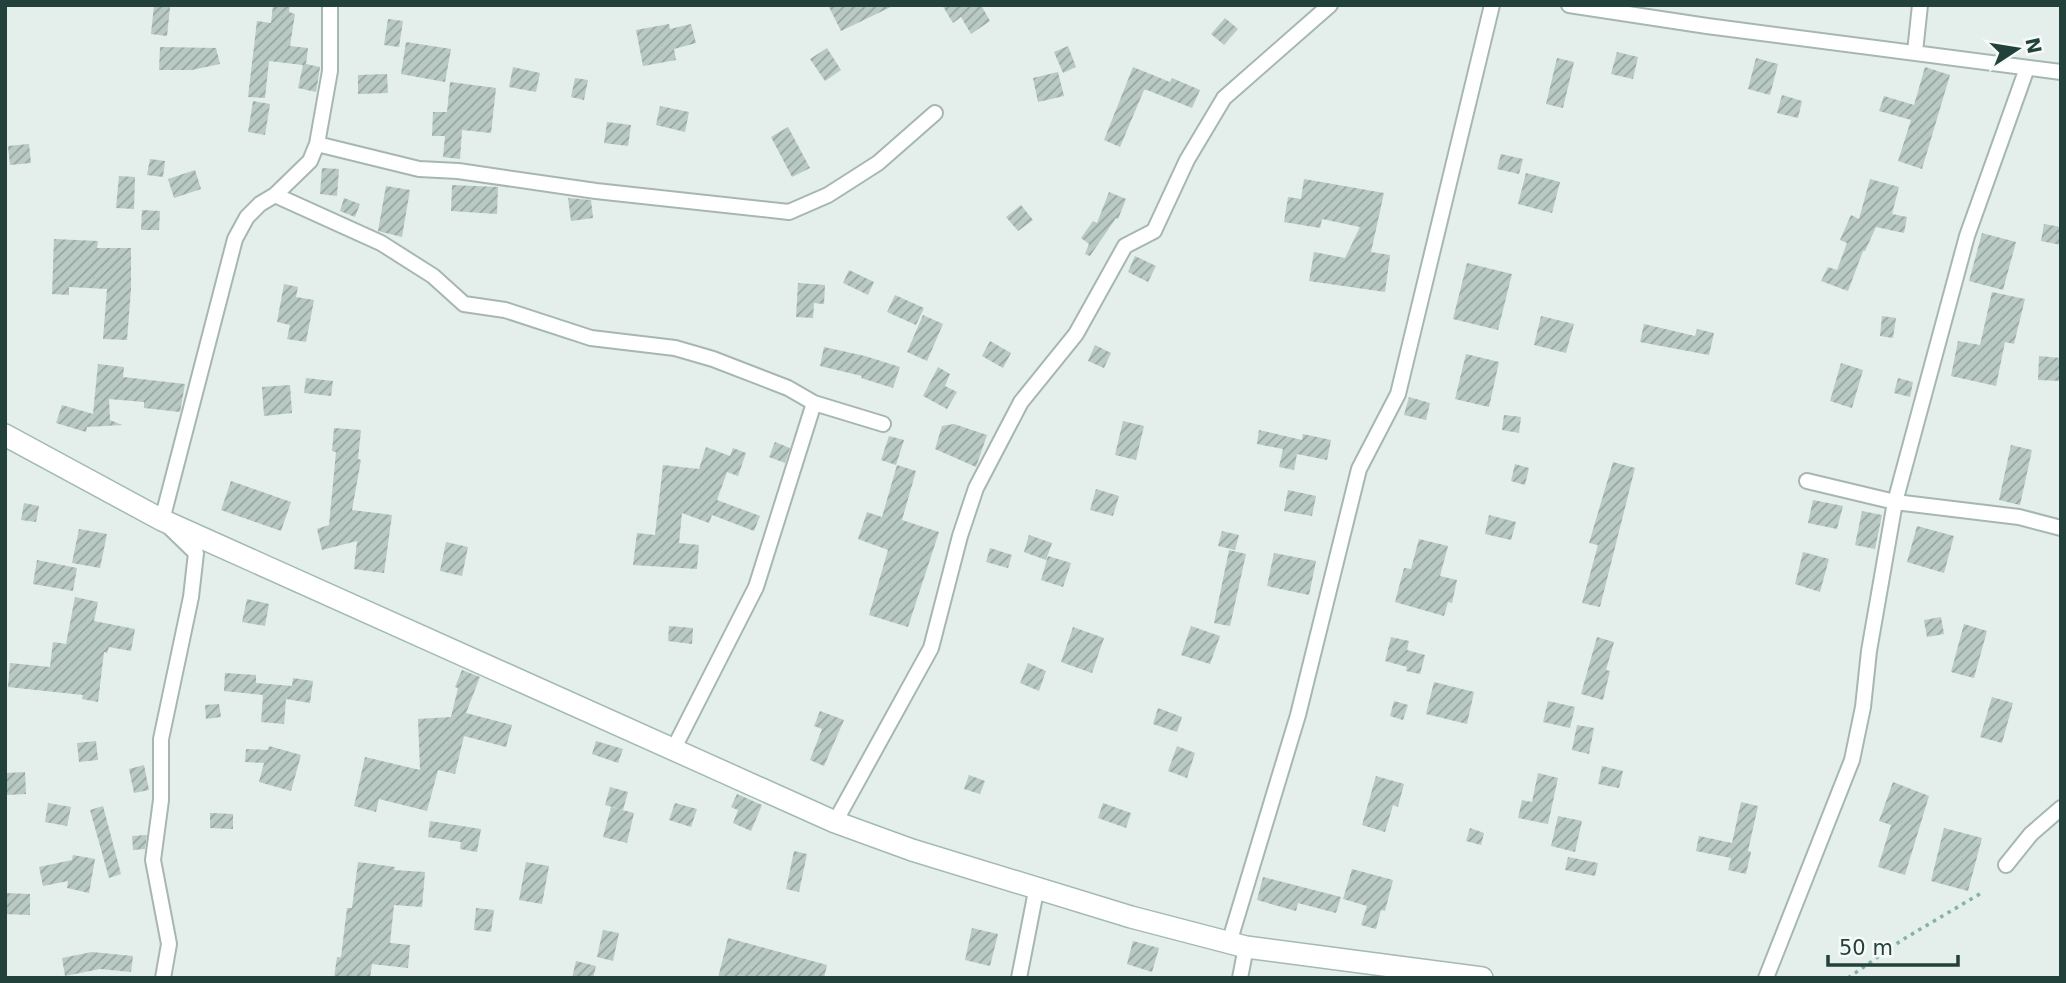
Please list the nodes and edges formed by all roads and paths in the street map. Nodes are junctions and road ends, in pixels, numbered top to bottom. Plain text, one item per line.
1 (330, 5) edge
2 (1330, 5) edge
3 (1492, 5) edge
4 (1569, 5) edge
5 (1920, 5) edge
6 (1915, 52) junction
7 (2027, 68) junction
8 (2061, 72) edge
9 (935, 113) dead end
10 (317, 144) junction
11 (275, 194) junction
12 (814, 403) junction
13 (883, 424) dead end
14 (5, 435) edge
15 (1807, 481) dead end
16 (1895, 502) junction
17 (162, 520) junction
18 (2061, 528) edge
19 (674, 748) junction
20 (2061, 808) edge
21 (835, 822) junction
22 (2006, 865) dead end
23 (1037, 886) junction
24 (1983, 892) dead end
25 (1238, 945) junction
26 (163, 978) edge
27 (1019, 978) edge
28 (1240, 978) edge
29 (1482, 978) edge
30 (1766, 978) edge
31 (1848, 978) edge

1 - 10 street
2 - 21 street
3 - 25 street
4 - 6 street
5 - 6 street
6 - 7 street
7 - 8 street
7 - 16 street
9 - 10 street
10 - 11 street
11 - 12 street
11 - 17 street
12 - 13 street
12 - 19 street
14 - 17 street
15 - 16 street
16 - 18 street
16 - 30 street
17 - 19 street
17 - 26 street
19 - 21 street
20 - 22 street
21 - 23 street
23 - 25 street
23 - 27 street
24 - 31 path
25 - 28 street
25 - 29 street

